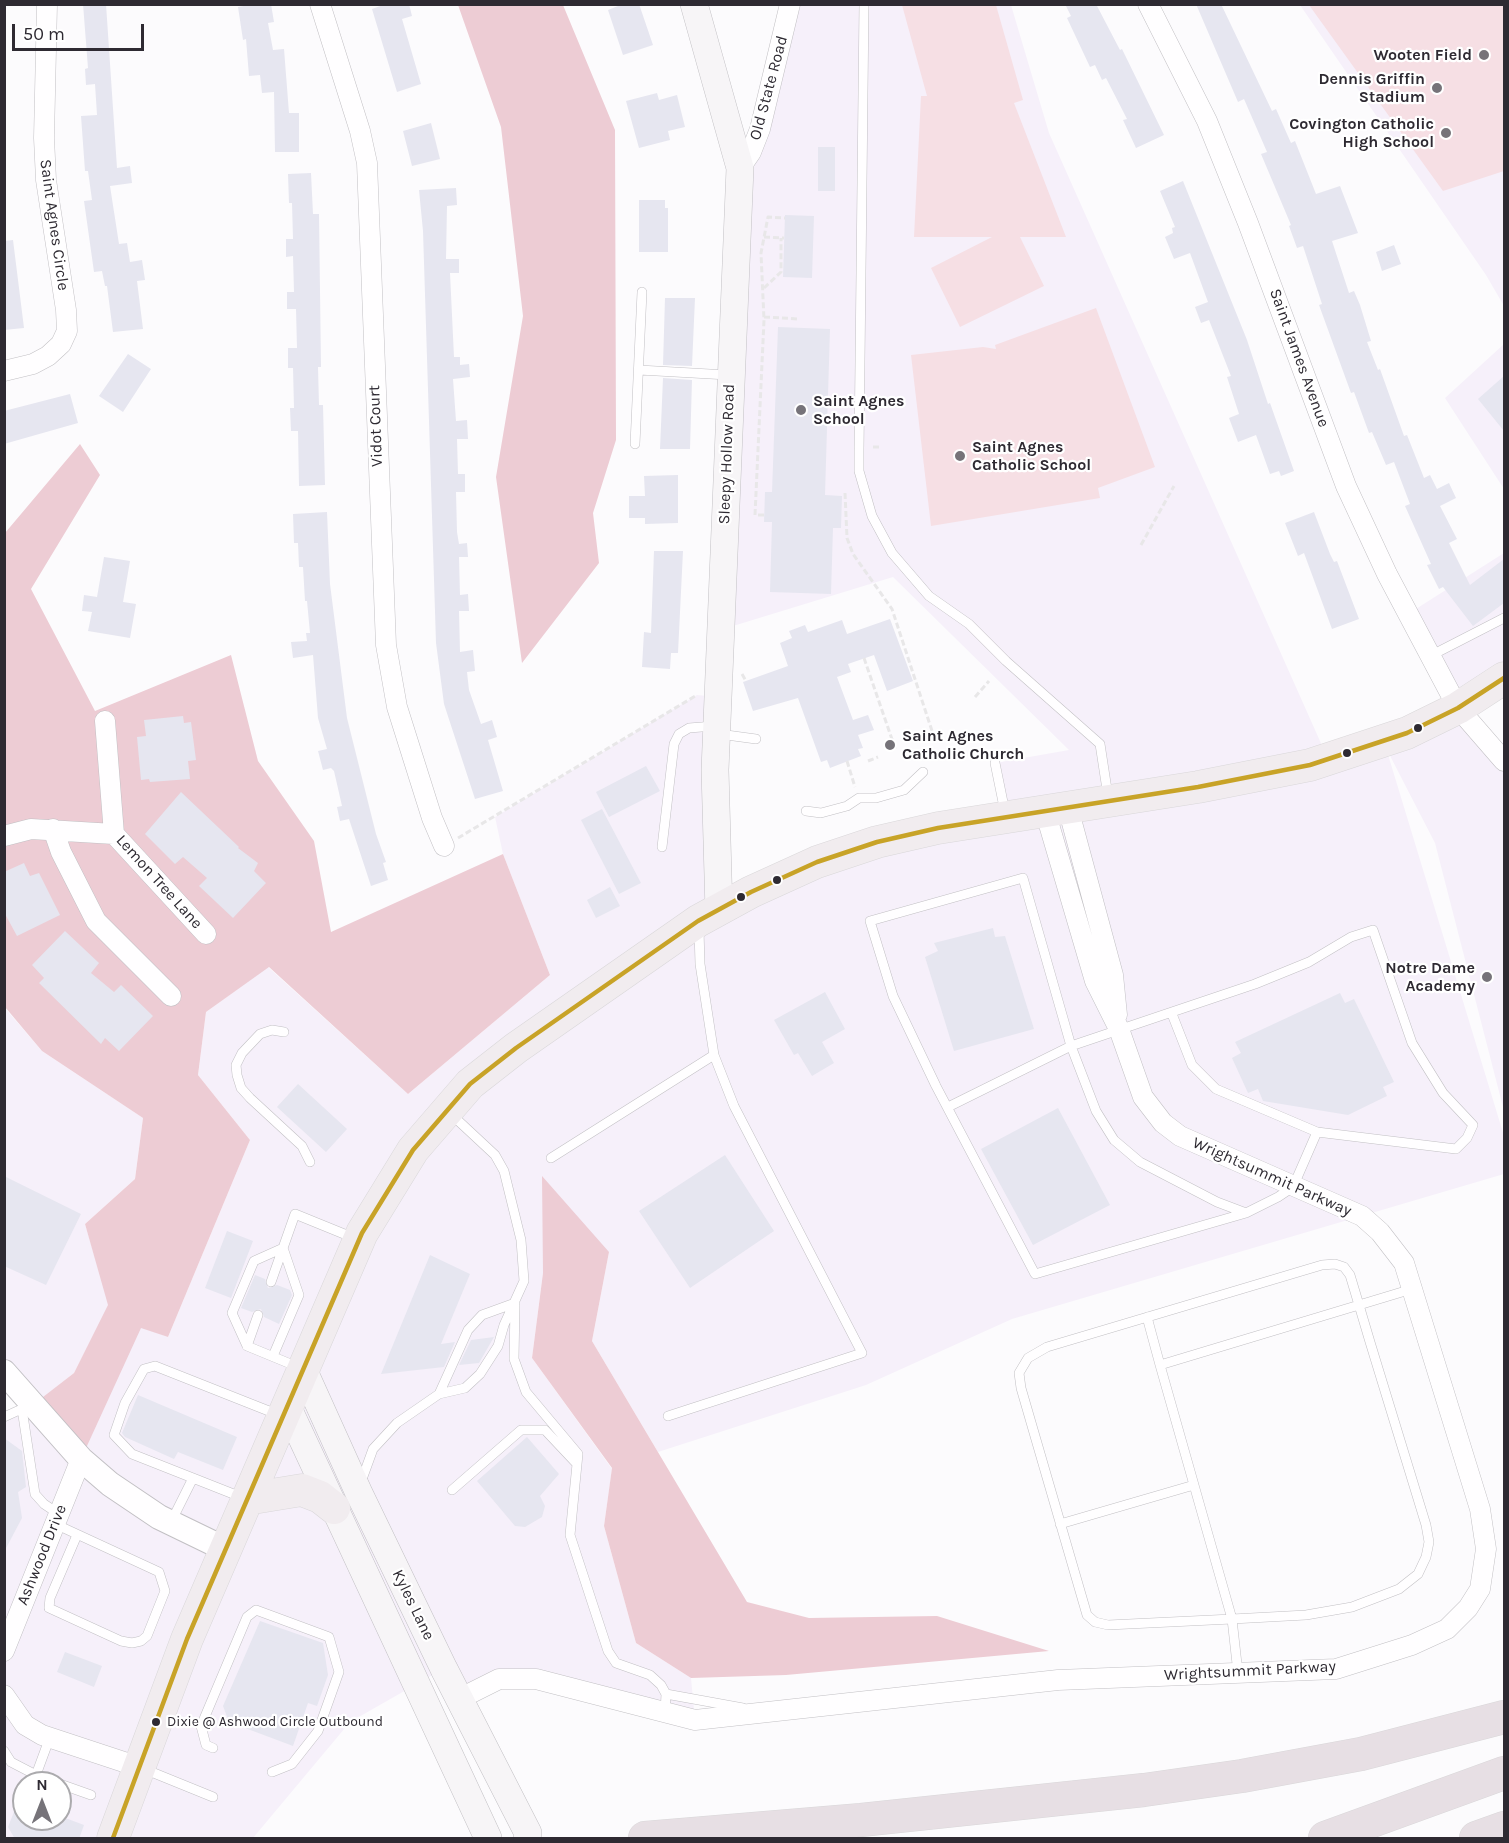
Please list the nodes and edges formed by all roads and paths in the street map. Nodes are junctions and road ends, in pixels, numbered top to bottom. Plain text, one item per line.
1 (47, 4) edge
2 (320, 4) edge
3 (694, 4) edge
4 (790, 4) edge
5 (864, 4) edge
6 (1148, 4) edge
7 (740, 168) junction
8 (785, 218) dead end
9 (764, 237) junction
10 (765, 288) junction
11 (642, 292) dead end
12 (765, 317) junction
13 (799, 319) dead end
14 (639, 369) junction
15 (4, 371) edge
16 (730, 375) junction
17 (750, 414) dead end
18 (761, 415) junction
19 (635, 444) dead end
20 (1174, 486) dead end
21 (845, 493) dead end
22 (764, 515) dead end
23 (1140, 545) dead end
24 (1504, 618) edge
25 (1430, 656) junction
26 (864, 658) dead end
27 (742, 675) dead end
28 (1504, 678) edge
29 (746, 681) dead end
30 (988, 681) dead end
31 (697, 695) dead end
32 (975, 697) dead end
33 (1458, 708) junction
34 (105, 721) dead end
35 (717, 730) junction
36 (934, 737) dead end
37 (756, 739) dead end
38 (896, 751) dead end
39 (878, 757) dead end
40 (847, 761) dead end
41 (868, 761) dead end
42 (1504, 761) edge
43 (995, 763) dead end
44 (923, 772) dead end
45 (858, 794) dead end
46 (1109, 802) junction
47 (1057, 809) junction
48 (806, 811) dead end
49 (1005, 818) junction
50 (53, 829) junction
51 (114, 834) junction
52 (4, 836) edge
53 (444, 846) joint
54 (662, 847) dead end
55 (708, 916) junction
56 (206, 934) dead end
57 (171, 996) dead end
58 (1172, 1014) junction
59 (1119, 1029) junction
60 (284, 1032) dead end
61 (1071, 1046) junction
62 (714, 1055) junction
63 (948, 1107) junction
64 (447, 1110) junction
65 (1317, 1132) junction
66 (551, 1158) dead end
67 (310, 1162) dead end
68 (1293, 1187) junction
69 (1246, 1213) junction
70 (359, 1240) junction
71 (283, 1248) junction
72 (271, 1282) dead end
73 (1412, 1289) junction
74 (515, 1303) junction
75 (1359, 1305) junction
76 (258, 1315) dead end
77 (1147, 1317) junction
78 (247, 1346) junction
79 (273, 1356) junction
80 (1160, 1365) junction
81 (303, 1369) junction
82 (4, 1372) edge
83 (439, 1394) junction
84 (28, 1407) junction
85 (285, 1411) junction
86 (668, 1416) dead end
87 (4, 1417) edge
88 (81, 1460) junction
89 (577, 1464) junction
90 (193, 1478) junction
91 (1194, 1485) junction
92 (452, 1490) dead end
93 (247, 1499) junction
94 (346, 1500) junction
95 (57, 1519) junction
96 (171, 1523) junction
97 (1060, 1524) junction
98 (77, 1535) junction
99 (225, 1549) junction
100 (1232, 1619) junction
101 (4, 1651) edge
102 (1238, 1673) junction
103 (4, 1695) edge
104 (459, 1699) junction
105 (666, 1703) junction
106 (1504, 1717) edge
107 (50, 1737) junction
108 (213, 1748) dead end
109 (4, 1751) edge
110 (139, 1767) junction
111 (28, 1771) edge
112 (37, 1771) edge
113 (272, 1772) dead end
114 (1504, 1773) edge
115 (72, 1788) edge
116 (91, 1795) dead end
117 (213, 1797) dead end
118 (1504, 1828) edge
119 (113, 1839) edge
120 (488, 1839) edge
121 (527, 1839) edge
122 (645, 1839) edge
123 (1325, 1839) edge
124 (1476, 1839) edge

1 - 15 street, Saint Agnes Circle
2 - 53 street, Vidot Court
3 - 7 main road, Sleepy Hollow Road
4 - 7 street, Old State Road
5 - 46 lane
6 - 25 street, Saint James Avenue
7 - 16 main road, Sleepy Hollow Road
8 - 9 path
9 - 10 path
9 - 10 path
10 - 12 path
11 - 14 lane
12 - 13 path
12 - 18 path
14 - 16 lane
14 - 19 lane
16 - 35 main road, Sleepy Hollow Road
17 - 18 path
18 - 22 path
20 - 23 path
21 - 36 path
24 - 25 lane
25 - 33 street, Saint James Avenue
26 - 38 path
27 - 29 path
28 - 33 main road
30 - 32 path
31 - 53 path
33 - 42 street, Saint James Avenue
33 - 46 main road
34 - 51 street, Lemon Tree Lane
35 - 37 lane
35 - 54 lane
35 - 55 main road, Sleepy Hollow Road
39 - 41 path
40 - 45 path
43 - 49 lane
44 - 48 lane
46 - 47 main road
47 - 49 main road
47 - 59 street, Wrightsummit Parkway
49 - 55 main road
50 - 51 street
50 - 52 street
50 - 57 street
51 - 56 street, Lemon Tree Lane
55 - 62 lane
55 - 64 main road
58 - 59 lane
58 - 65 lane
58 - 65 lane
59 - 61 lane
59 - 68 street, Wrightsummit Parkway
60 - 67 lane
61 - 63 lane
61 - 63 lane
61 - 69 lane
62 - 66 lane
62 - 86 lane
63 - 69 lane
64 - 70 main road
64 - 74 lane
65 - 68 lane
68 - 69 lane
68 - 73 street, Wrightsummit Parkway
70 - 71 lane
70 - 81 main road
71 - 72 lane
71 - 78 lane
71 - 79 lane
73 - 75 lane
73 - 102 street, Wrightsummit Parkway
74 - 83 lane
74 - 83 lane
74 - 89 lane
75 - 77 lane
75 - 80 lane
75 - 100 lane
76 - 78 lane
77 - 80 lane
77 - 97 lane
78 - 79 lane
79 - 81 lane
80 - 91 lane
81 - 85 main road
81 - 94 main road, Kyles Lane
82 - 84 street
83 - 94 lane
84 - 87 lane
84 - 88 street
84 - 95 lane
85 - 90 lane
85 - 93 main road
85 - 94 main road, Kyles Lane
88 - 95 street, Ashwood Drive
88 - 96 street
89 - 92 lane
89 - 105 lane
90 - 93 lane
90 - 96 lane
91 - 97 lane
91 - 100 lane
93 - 94 main road
93 - 99 main road
94 - 104 main road, Kyles Lane
94 - 120 main road, Kyles Lane
95 - 98 lane
95 - 101 street, Ashwood Drive
96 - 99 street
97 - 100 lane
98 - 98 lane
99 - 110 main road
100 - 102 lane
102 - 105 street, Wrightsummit Parkway
103 - 107 street
104 - 105 street, Wrightsummit Parkway
104 - 121 main road, Kyles Lane
106 - 122 highway
107 - 110 street
107 - 112 lane
108 - 113 lane
109 - 111 lane
110 - 117 lane
110 - 119 main road
114 - 123 highway
115 - 116 lane
118 - 124 highway

